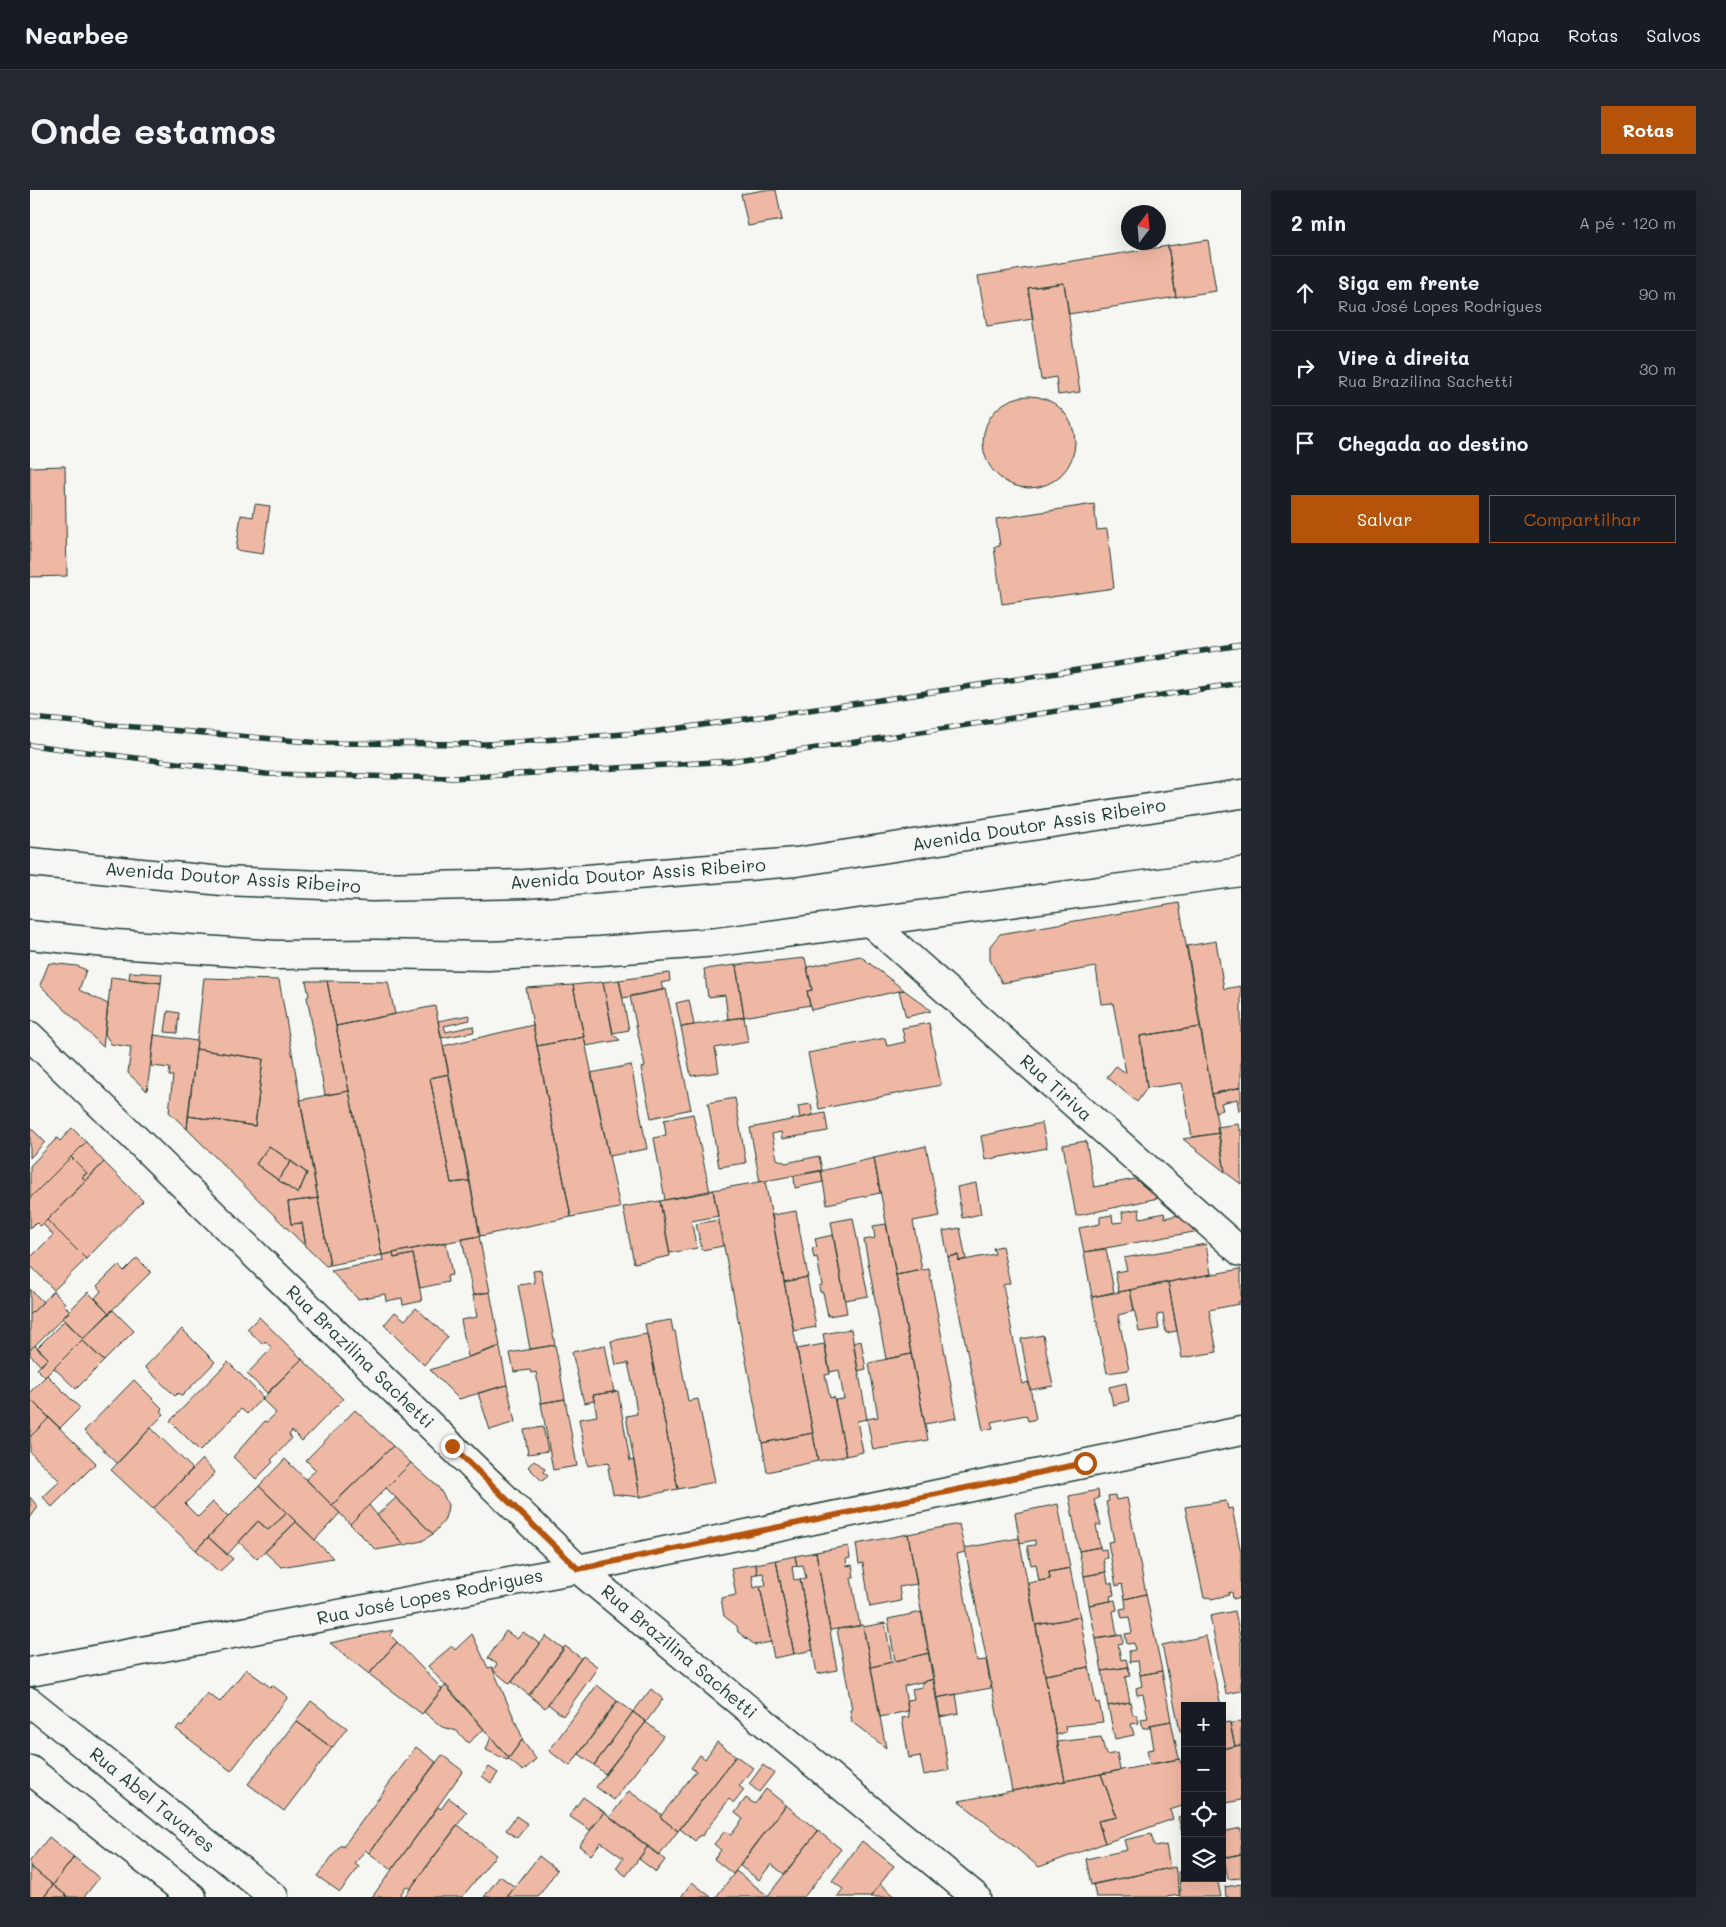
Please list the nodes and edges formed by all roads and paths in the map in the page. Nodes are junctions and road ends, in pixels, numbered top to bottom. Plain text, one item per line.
1 (1241, 794) edge
2 (30, 862) edge
3 (1241, 872) edge
4 (871, 922) junction
5 (30, 935) edge
6 (30, 1036) edge
7 (1241, 1252) edge
8 (1241, 1431) edge
9 (578, 1569) junction
10 (30, 1672) edge
11 (30, 1702) edge
12 (30, 1770) edge
13 (192, 1897) edge
14 (274, 1897) edge
15 (976, 1897) edge

1 - 2 street, Avenida Doutor Assis Ribeiro
3 - 4 street
4 - 5 street
4 - 7 street, Rua Tiriva
6 - 9 street, Rua Brazilina Sachetti
8 - 9 street, Rua José Lopes Rodrigues
9 - 10 street, Rua José Lopes Rodrigues
9 - 15 street, Rua Brazilina Sachetti
11 - 14 street, Rua Abel Tavares
12 - 13 street

